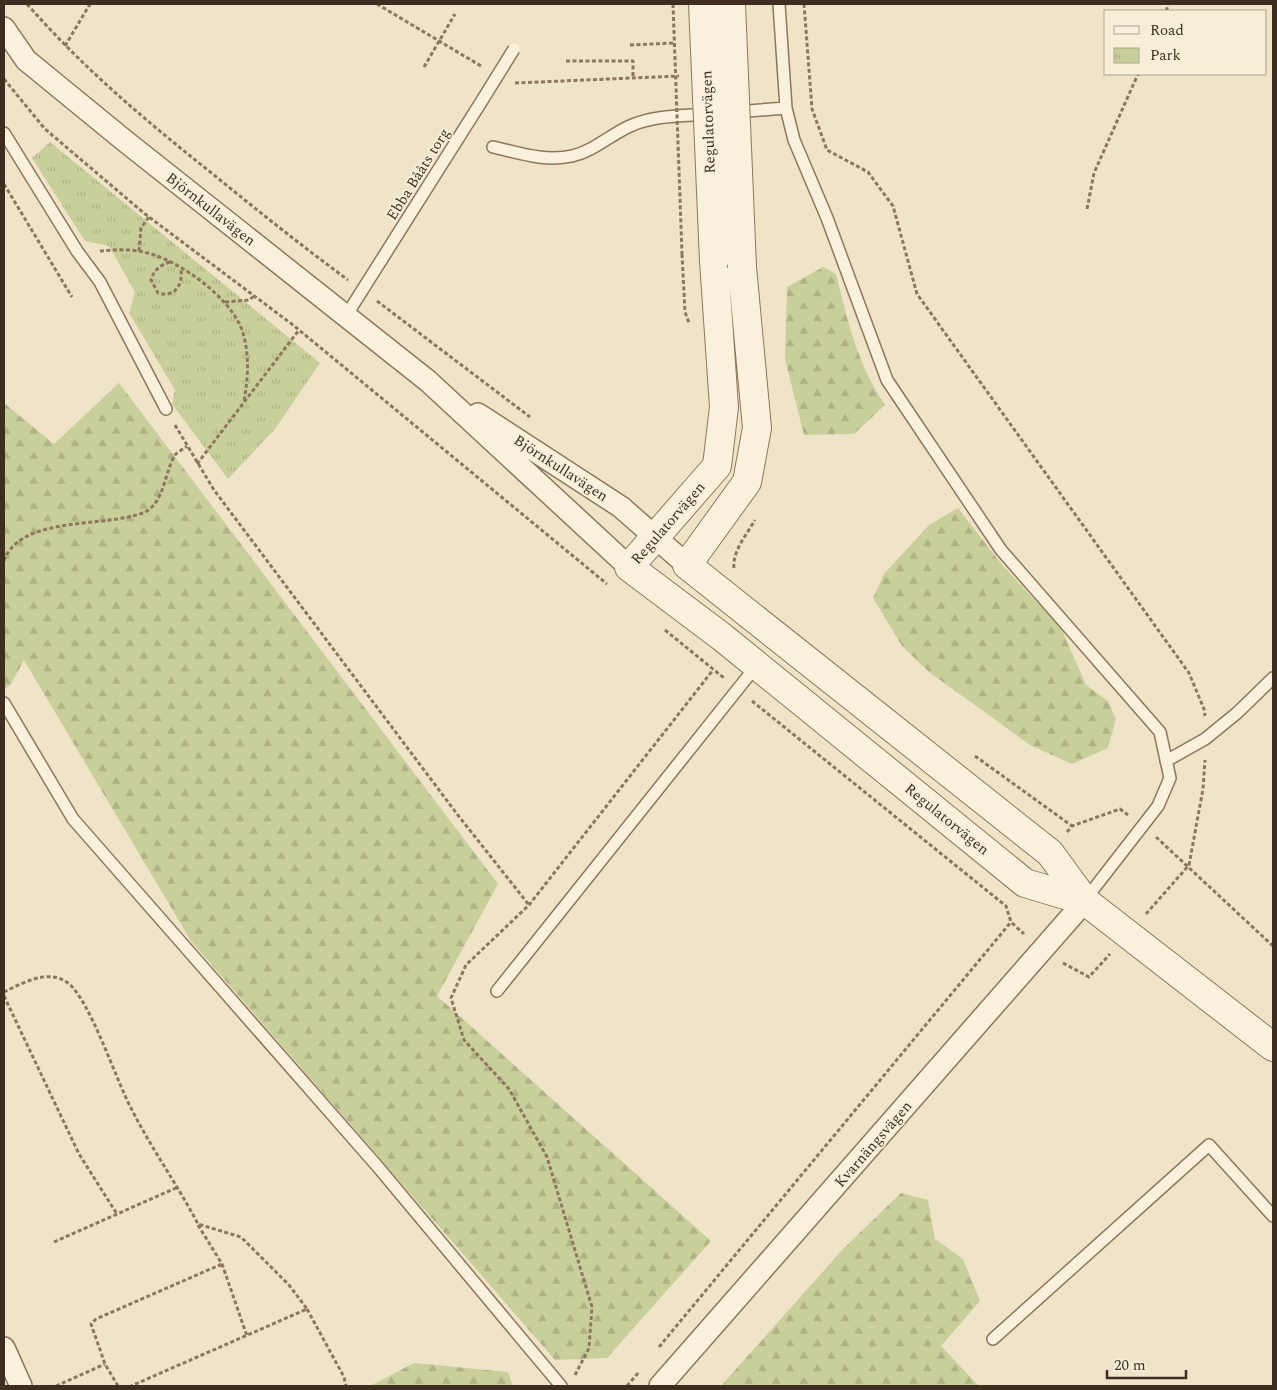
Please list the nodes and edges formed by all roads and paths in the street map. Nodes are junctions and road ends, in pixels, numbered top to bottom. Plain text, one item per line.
1 (27, 4) edge
2 (90, 4) edge
3 (376, 4) edge
4 (673, 4) edge
5 (703, 4) edge
6 (731, 4) edge
7 (779, 4) edge
8 (804, 4) edge
9 (456, 14) dead end
10 (4, 28) edge
11 (674, 43) junction
12 (630, 45) dead end
13 (64, 46) junction
14 (514, 49) dead end
15 (566, 61) dead end
16 (424, 67) dead end
17 (486, 69) dead end
18 (1138, 75) edge
19 (687, 76) dead end
20 (4, 78) edge
21 (633, 78) junction
22 (511, 84) dead end
23 (786, 108) junction
24 (812, 109) junction
25 (4, 133) edge
26 (493, 147) dead end
27 (4, 184) edge
28 (1087, 209) dead end
29 (149, 217) junction
30 (139, 251) junction
31 (76, 252) junction
32 (170, 262) junction
33 (181, 268) junction
34 (362, 290) junction
35 (254, 296) junction
36 (72, 297) dead end
37 (225, 302) junction
38 (346, 316) junction
39 (691, 328) dead end
40 (299, 330) junction
41 (428, 381) junction
42 (244, 402) junction
43 (166, 409) joint
44 (537, 422) dead end
45 (187, 446) junction
46 (197, 464) junction
47 (758, 516) dead end
48 (657, 537) junction
49 (4, 562) edge
50 (687, 565) junction
51 (629, 567) junction
52 (734, 570) dead end
53 (613, 589) dead end
54 (663, 594) junction
55 (659, 626) dead end
56 (757, 665) junction
57 (713, 670) junction
58 (1273, 678) edge
59 (738, 690) junction
60 (4, 703) edge
61 (1206, 739) junction
62 (968, 751) dead end
63 (1166, 762) junction
64 (1120, 809) dead end
65 (1085, 901) junction
66 (529, 904) junction
67 (1273, 946) edge
68 (1104, 959) dead end
69 (1061, 962) dead end
70 (497, 991) dead end
71 (4, 994) edge
72 (1273, 1047) edge
73 (178, 1186) junction
74 (117, 1214) junction
75 (1273, 1216) edge
76 (198, 1224) junction
77 (54, 1242) dead end
78 (222, 1264) junction
79 (307, 1309) junction
80 (247, 1336) junction
81 (993, 1339) dead end
82 (4, 1348) edge
83 (658, 1348) dead end
84 (105, 1364) junction
85 (640, 1371) dead end
86 (573, 1378) dead end
87 (21, 1386) edge
88 (56, 1386) edge
89 (118, 1386) edge
90 (131, 1386) edge
91 (346, 1386) edge
92 (561, 1386) edge
93 (627, 1386) edge
94 (660, 1386) edge

1 - 13 path
2 - 13 path
3 - 17 path
4 - 11 path, bridge
5 - 48 street, Regulatorvägen, bridge
6 - 50 street, Regulatorvägen, bridge
7 - 23 lane
8 - 24 path
9 - 16 path, bridge
10 - 38 street, Björnkullavägen
11 - 12 path
11 - 39 path, bridge
13 - 34 path
14 - 34 lane, Ebba Bååts torg, bridge
15 - 21 path
18 - 28 path
19 - 21 path
20 - 29 path
21 - 22 path
23 - 24 path
23 - 26 lane
23 - 63 lane
24 - 61 path
25 - 31 lane
27 - 36 path
29 - 30 path
29 - 35 path
30 - 31 path
30 - 32 path
31 - 43 lane
32 - 33 path
32 - 33 path
33 - 37 path
34 - 38 lane, Ebba Bååts torg
34 - 44 path
35 - 37 path
35 - 40 path
37 - 42 path
38 - 41 street, Björnkullavägen
40 - 42 path
40 - 53 path
41 - 48 street, Björnkullavägen
41 - 51 street, Björnkullavägen
42 - 46 path
43 - 45 path
45 - 46 path
45 - 49 path
46 - 66 path
47 - 52 path
48 - 50 street, Björnkullavägen
48 - 51 street, Regulatorvägen
50 - 54 street
50 - 65 street, Regulatorvägen
51 - 54 street, Regulatorvägen
54 - 56 street, Regulatorvägen
55 - 57 path
56 - 59 lane
56 - 65 street, Regulatorvägen
57 - 59 path
57 - 66 path
58 - 61 lane
59 - 70 lane
59 - 83 path
60 - 92 lane
61 - 63 lane
61 - 67 path
62 - 64 path
63 - 65 lane
65 - 72 street, Regulatorvägen
65 - 94 street, Kvarnängsvägen
66 - 86 path
68 - 69 path
71 - 73 path
71 - 74 path
73 - 74 path
73 - 76 path
74 - 77 path
75 - 81 lane
76 - 78 path
76 - 79 path
78 - 80 path
78 - 84 path
79 - 80 path
79 - 91 path
80 - 90 path
82 - 87 street
84 - 88 path
84 - 89 path
85 - 93 path

